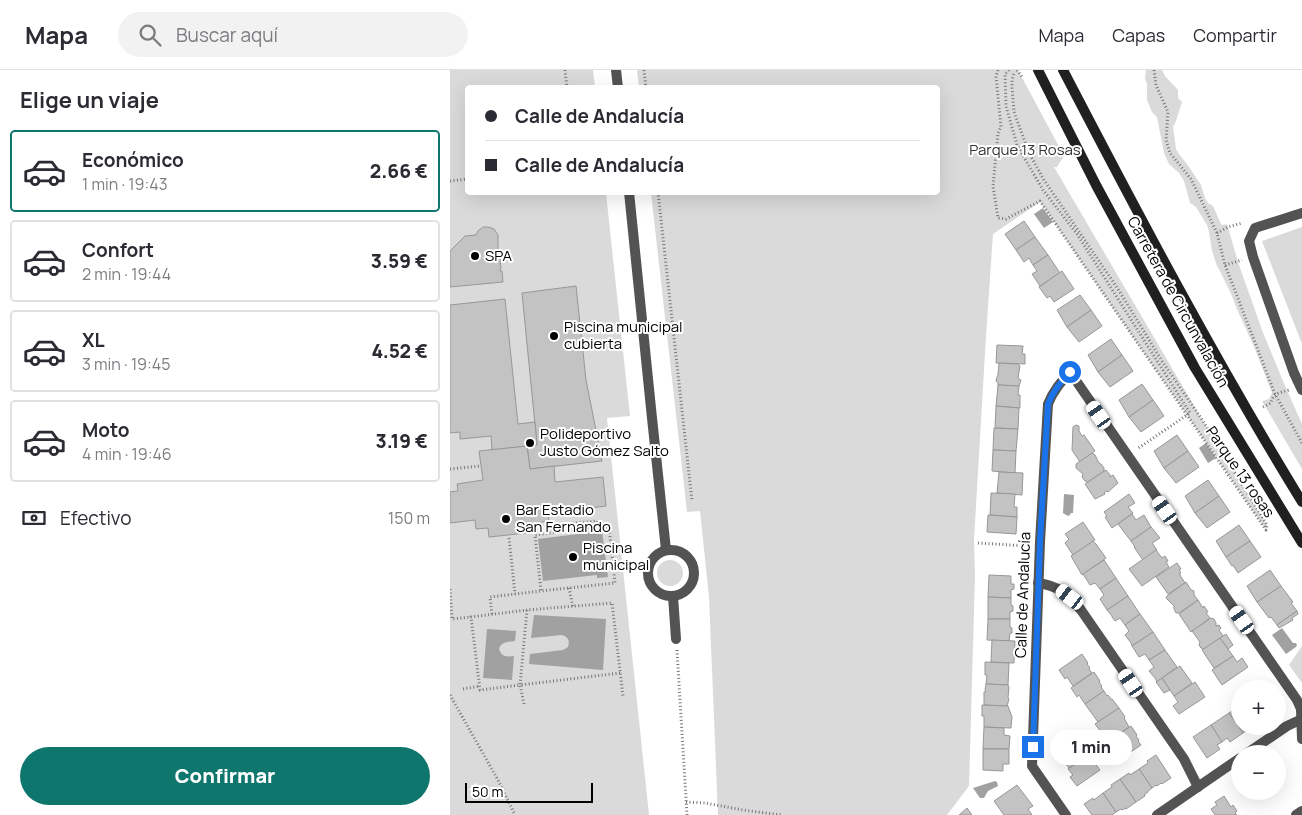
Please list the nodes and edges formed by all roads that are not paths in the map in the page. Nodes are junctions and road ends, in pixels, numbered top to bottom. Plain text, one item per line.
1 (616, 70) edge
2 (1038, 70) edge
3 (1063, 70) edge
4 (618, 85) edge
5 (629, 195) edge
6 (1302, 213) edge
7 (1302, 390) edge
8 (1302, 502) edge
9 (1302, 543) edge
10 (666, 550) junction
11 (1038, 583) junction
12 (673, 596) junction
13 (676, 639) road end
14 (1302, 719) edge
15 (1302, 739) edge
16 (1259, 745) edge
17 (1231, 764) edge
18 (1198, 787) junction
19 (1302, 811) edge
20 (1066, 815) edge
21 (1157, 815) edge
22 (1296, 815) edge

1 - 4 street
2 - 9 main road, Carretera de Circunvalación
3 - 8 main road, Carretera de Circunvalación
5 - 10 street
6 - 7 street
10 - 12 street
10 - 12 street
11 - 14 street, Calle de Andalucía
11 - 18 street
11 - 20 street, Calle de Andalucía
12 - 13 street
14 - 15 street
14 - 16 street
17 - 18 street
18 - 21 street
19 - 22 street

